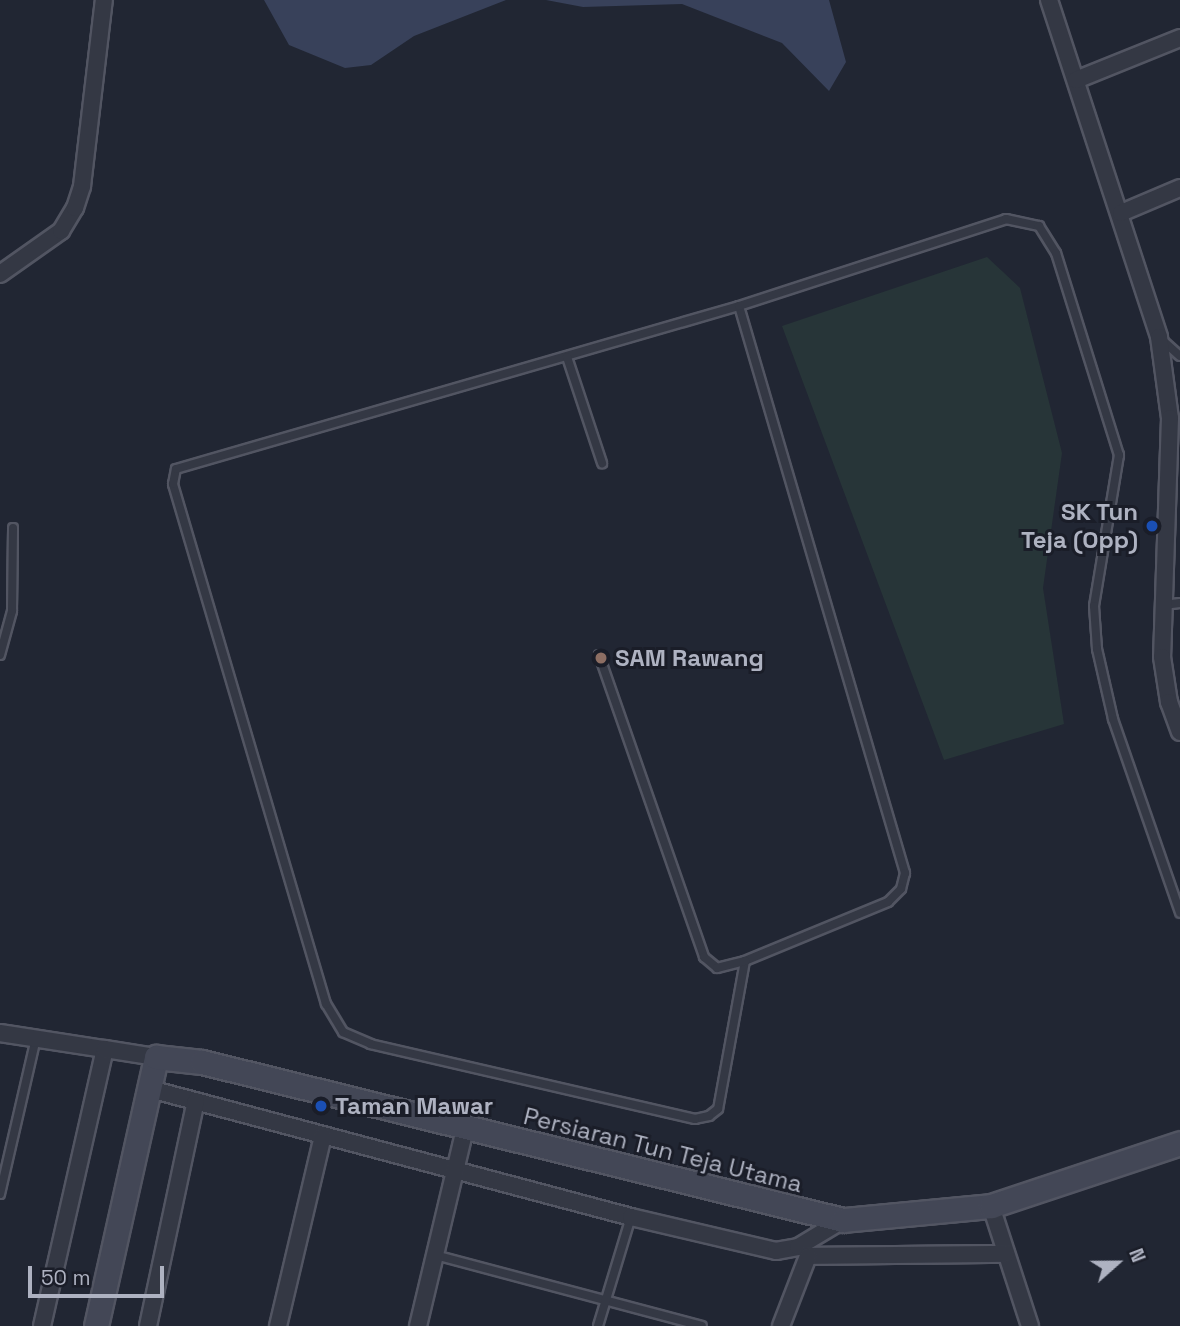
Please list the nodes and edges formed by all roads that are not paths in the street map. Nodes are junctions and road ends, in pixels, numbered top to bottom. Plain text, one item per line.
1 (104, 0) edge
2 (1049, 0) edge
3 (1180, 38) edge
4 (1076, 80) junction
5 (1180, 188) edge
6 (1121, 213) junction
7 (0, 274) edge
8 (739, 306) junction
9 (1159, 337) junction
10 (1180, 356) edge
11 (567, 358) junction
12 (602, 463) dead end
13 (13, 528) dead end
14 (1180, 603) edge
15 (1163, 605) junction
16 (0, 655) edge
17 (599, 655) dead end
18 (1180, 732) edge
19 (1180, 914) edge
20 (746, 961) junction
21 (0, 1033) edge
22 (36, 1038) junction
23 (105, 1049) junction
24 (156, 1057) junction
25 (150, 1089) junction
26 (196, 1101) junction
27 (465, 1128) junction
28 (323, 1135) junction
29 (1180, 1143) edge
30 (455, 1169) junction
31 (0, 1194) edge
32 (991, 1206) junction
33 (631, 1217) junction
34 (843, 1220) junction
35 (803, 1251) junction
36 (1006, 1254) junction
37 (435, 1255) junction
38 (606, 1301) junction
39 (42, 1326) edge
40 (96, 1326) edge
41 (148, 1326) edge
42 (278, 1326) edge
43 (418, 1326) edge
44 (598, 1326) edge
45 (702, 1326) edge
46 (781, 1326) edge
47 (1030, 1326) edge

1 - 7 street
2 - 4 street
3 - 4 street
4 - 6 street
5 - 6 street
6 - 9 street
8 - 11 lane
8 - 19 lane
8 - 20 lane
9 - 10 lane
9 - 15 street
11 - 12 lane
11 - 20 lane
13 - 16 lane
14 - 15 lane
15 - 18 street
17 - 20 lane
21 - 22 street
22 - 23 street
22 - 31 lane
23 - 24 street
23 - 39 street
24 - 25 street
24 - 27 street, Persiaran Tun Teja Utama
25 - 26 street
25 - 40 street
26 - 28 street
26 - 41 street
27 - 30 street
27 - 34 street, Persiaran Tun Teja Utama
28 - 30 street
28 - 42 street
29 - 32 street, Persiaran Tun Teja Utama
30 - 33 street
30 - 37 street
32 - 34 street, Persiaran Tun Teja Utama
32 - 36 street
33 - 35 street
33 - 38 lane
34 - 35 street
35 - 36 street
35 - 46 street
36 - 47 street
37 - 38 lane
37 - 43 street
38 - 44 lane
38 - 45 lane

